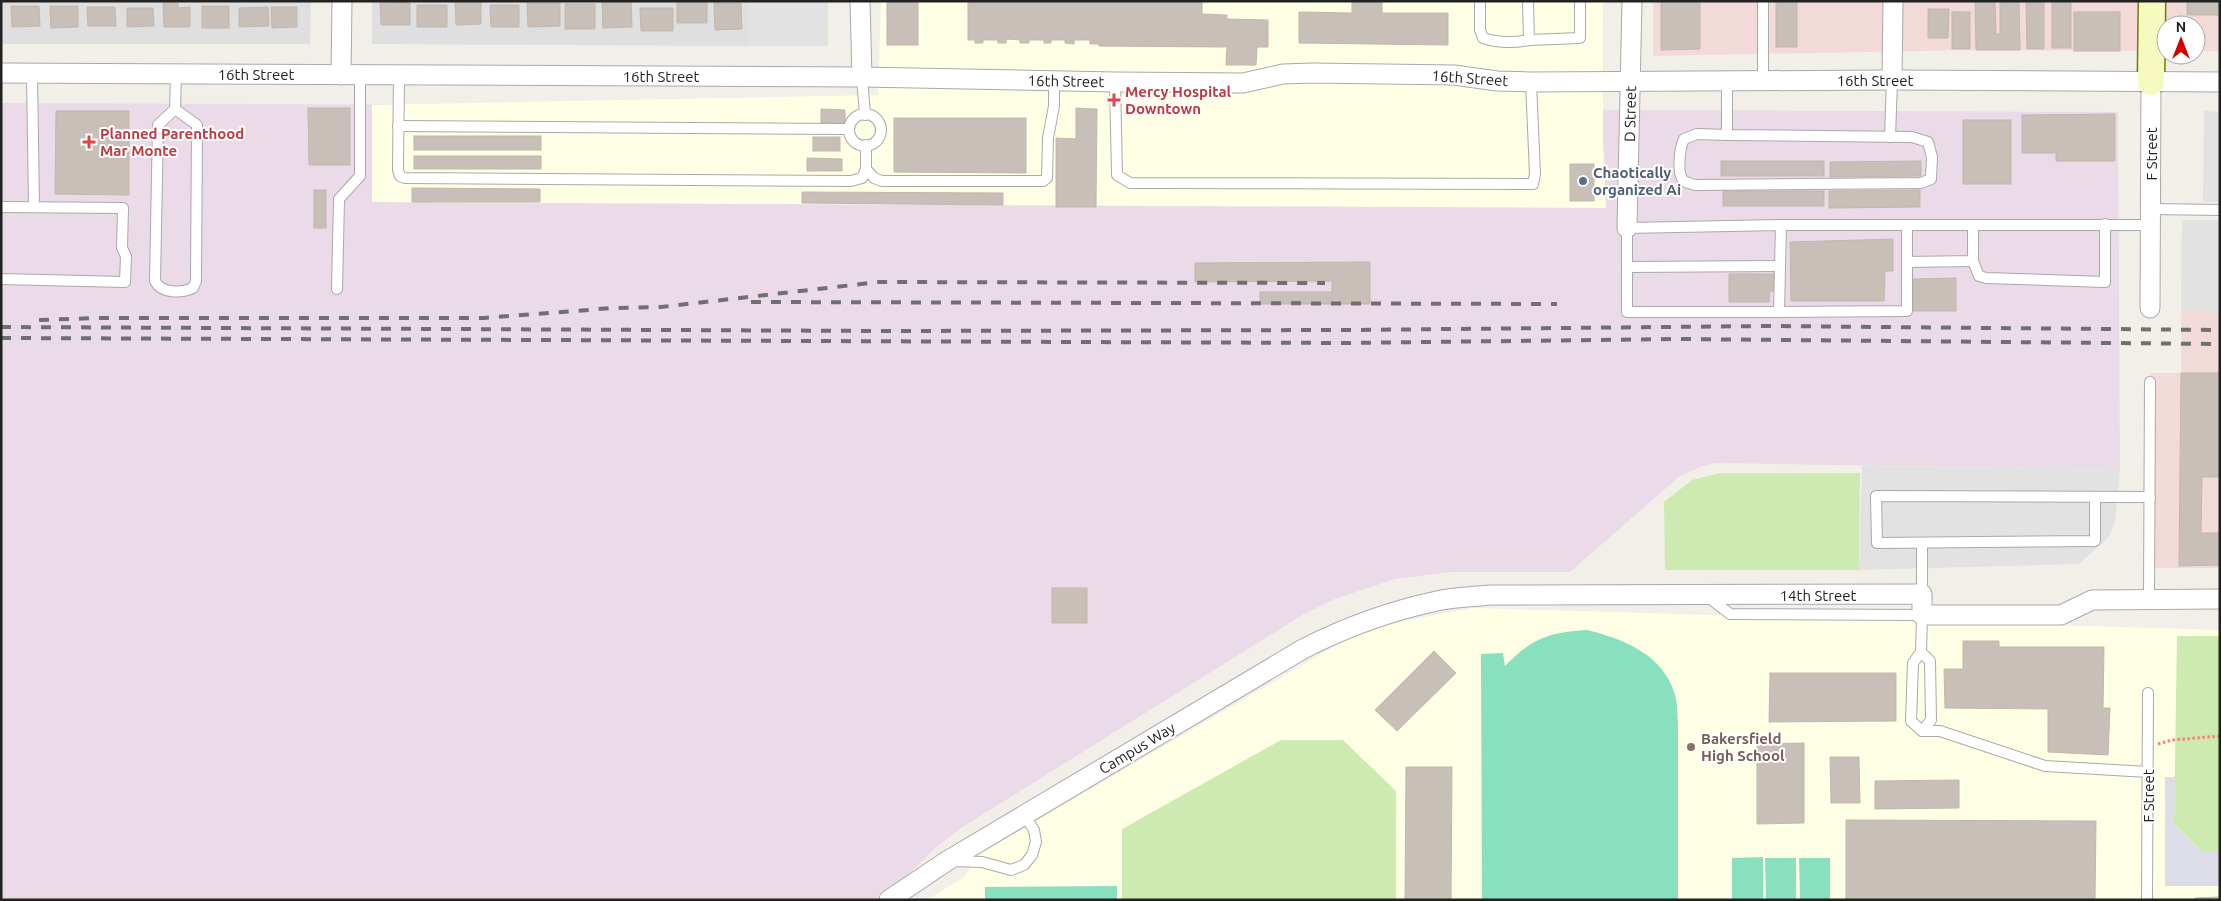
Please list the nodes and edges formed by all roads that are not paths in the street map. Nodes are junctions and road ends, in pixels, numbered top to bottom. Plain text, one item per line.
1 (342, 1) edge
2 (860, 1) edge
3 (1480, 1) edge
4 (1528, 1) edge
5 (1580, 1) edge
6 (1632, 1) edge
7 (1763, 1) edge
8 (1893, 1) edge
9 (2152, 1) edge
10 (1528, 40) junction
11 (1, 73) edge
12 (32, 73) junction
13 (176, 74) junction
14 (350, 74) junction
15 (399, 75) junction
16 (862, 77) junction
17 (1892, 80) junction
18 (1054, 81) junction
19 (1115, 82) junction
20 (1531, 82) junction
21 (1727, 82) junction
22 (1763, 82) junction
23 (2151, 82) junction
24 (2220, 82) edge
25 (1630, 83) junction
26 (176, 109) junction
27 (865, 115) junction
28 (398, 126) junction
29 (849, 128) junction
30 (1727, 135) junction
31 (1890, 137) junction
32 (866, 145) junction
33 (866, 169) junction
34 (1, 207) edge
35 (34, 207) junction
36 (2220, 210) edge
37 (2151, 217) junction
38 (2105, 224) junction
39 (1781, 225) junction
40 (1907, 225) junction
41 (1974, 225) junction
42 (1628, 228) junction
43 (1973, 261) junction
44 (1907, 262) junction
45 (1780, 266) junction
46 (1627, 267) junction
47 (1, 279) edge
48 (338, 289) dead end
49 (2150, 308) dead end
50 (1779, 312) junction
51 (2150, 382) dead end
52 (2095, 497) junction
53 (2150, 497) junction
54 (1922, 543) junction
55 (1922, 594) junction
56 (1706, 596) junction
57 (2149, 598) junction
58 (2220, 599) edge
59 (1393, 611) joint
60 (1922, 615) junction
61 (1922, 652) junction
62 (2148, 693) dead end
63 (1922, 731) junction
64 (2148, 772) junction
65 (1024, 815) junction
66 (947, 861) junction
67 (889, 900) edge
68 (2147, 900) edge

1 - 14 street
2 - 16 street
3 - 10 lane
4 - 10 lane
5 - 10 lane
6 - 25 street, D Street
7 - 22 lane
8 - 17 street
9 - 23 main road, F Street
11 - 12 street, 16th Street
12 - 13 street, 16th Street
12 - 35 lane
13 - 14 street, 16th Street
13 - 26 lane
14 - 15 street, 16th Street
14 - 48 lane
15 - 16 street, 16th Street
15 - 28 lane
16 - 18 street, 16th Street
16 - 27 lane
17 - 22 street, 16th Street
17 - 23 street, 16th Street
17 - 31 lane
18 - 19 street, 16th Street
18 - 33 lane
19 - 20 street, 16th Street
19 - 20 lane
20 - 25 street, 16th Street
21 - 22 street, 16th Street
21 - 25 street, 16th Street
21 - 30 lane
23 - 24 street, 16th Street
23 - 37 street, F Street
25 - 42 street, D Street
26 - 26 lane
27 - 29 lane
27 - 32 lane
28 - 29 lane
28 - 33 lane
29 - 32 lane
30 - 31 lane
30 - 31 lane
32 - 33 lane
34 - 35 lane
35 - 47 lane
36 - 37 lane
37 - 38 lane
37 - 49 street, F Street
38 - 41 lane
38 - 43 lane
39 - 40 lane
39 - 42 lane
39 - 45 lane
40 - 41 lane
40 - 44 lane
41 - 43 lane
42 - 46 lane
43 - 44 lane
44 - 50 lane
45 - 46 lane
45 - 50 lane
46 - 50 lane
51 - 53 lane
52 - 53 lane
52 - 54 lane
52 - 54 lane
53 - 57 lane
54 - 55 lane
55 - 56 street, 14th Street
55 - 60 street
56 - 59 street, 14th Street
56 - 60 lane
57 - 58 street
57 - 60 street
59 - 65 street, Campus Way
60 - 61 lane
61 - 63 lane
61 - 63 lane
62 - 64 lane, F Street
63 - 64 lane
64 - 68 lane, F Street
65 - 66 street, Campus Way
65 - 66 lane
66 - 67 street, Campus Way

